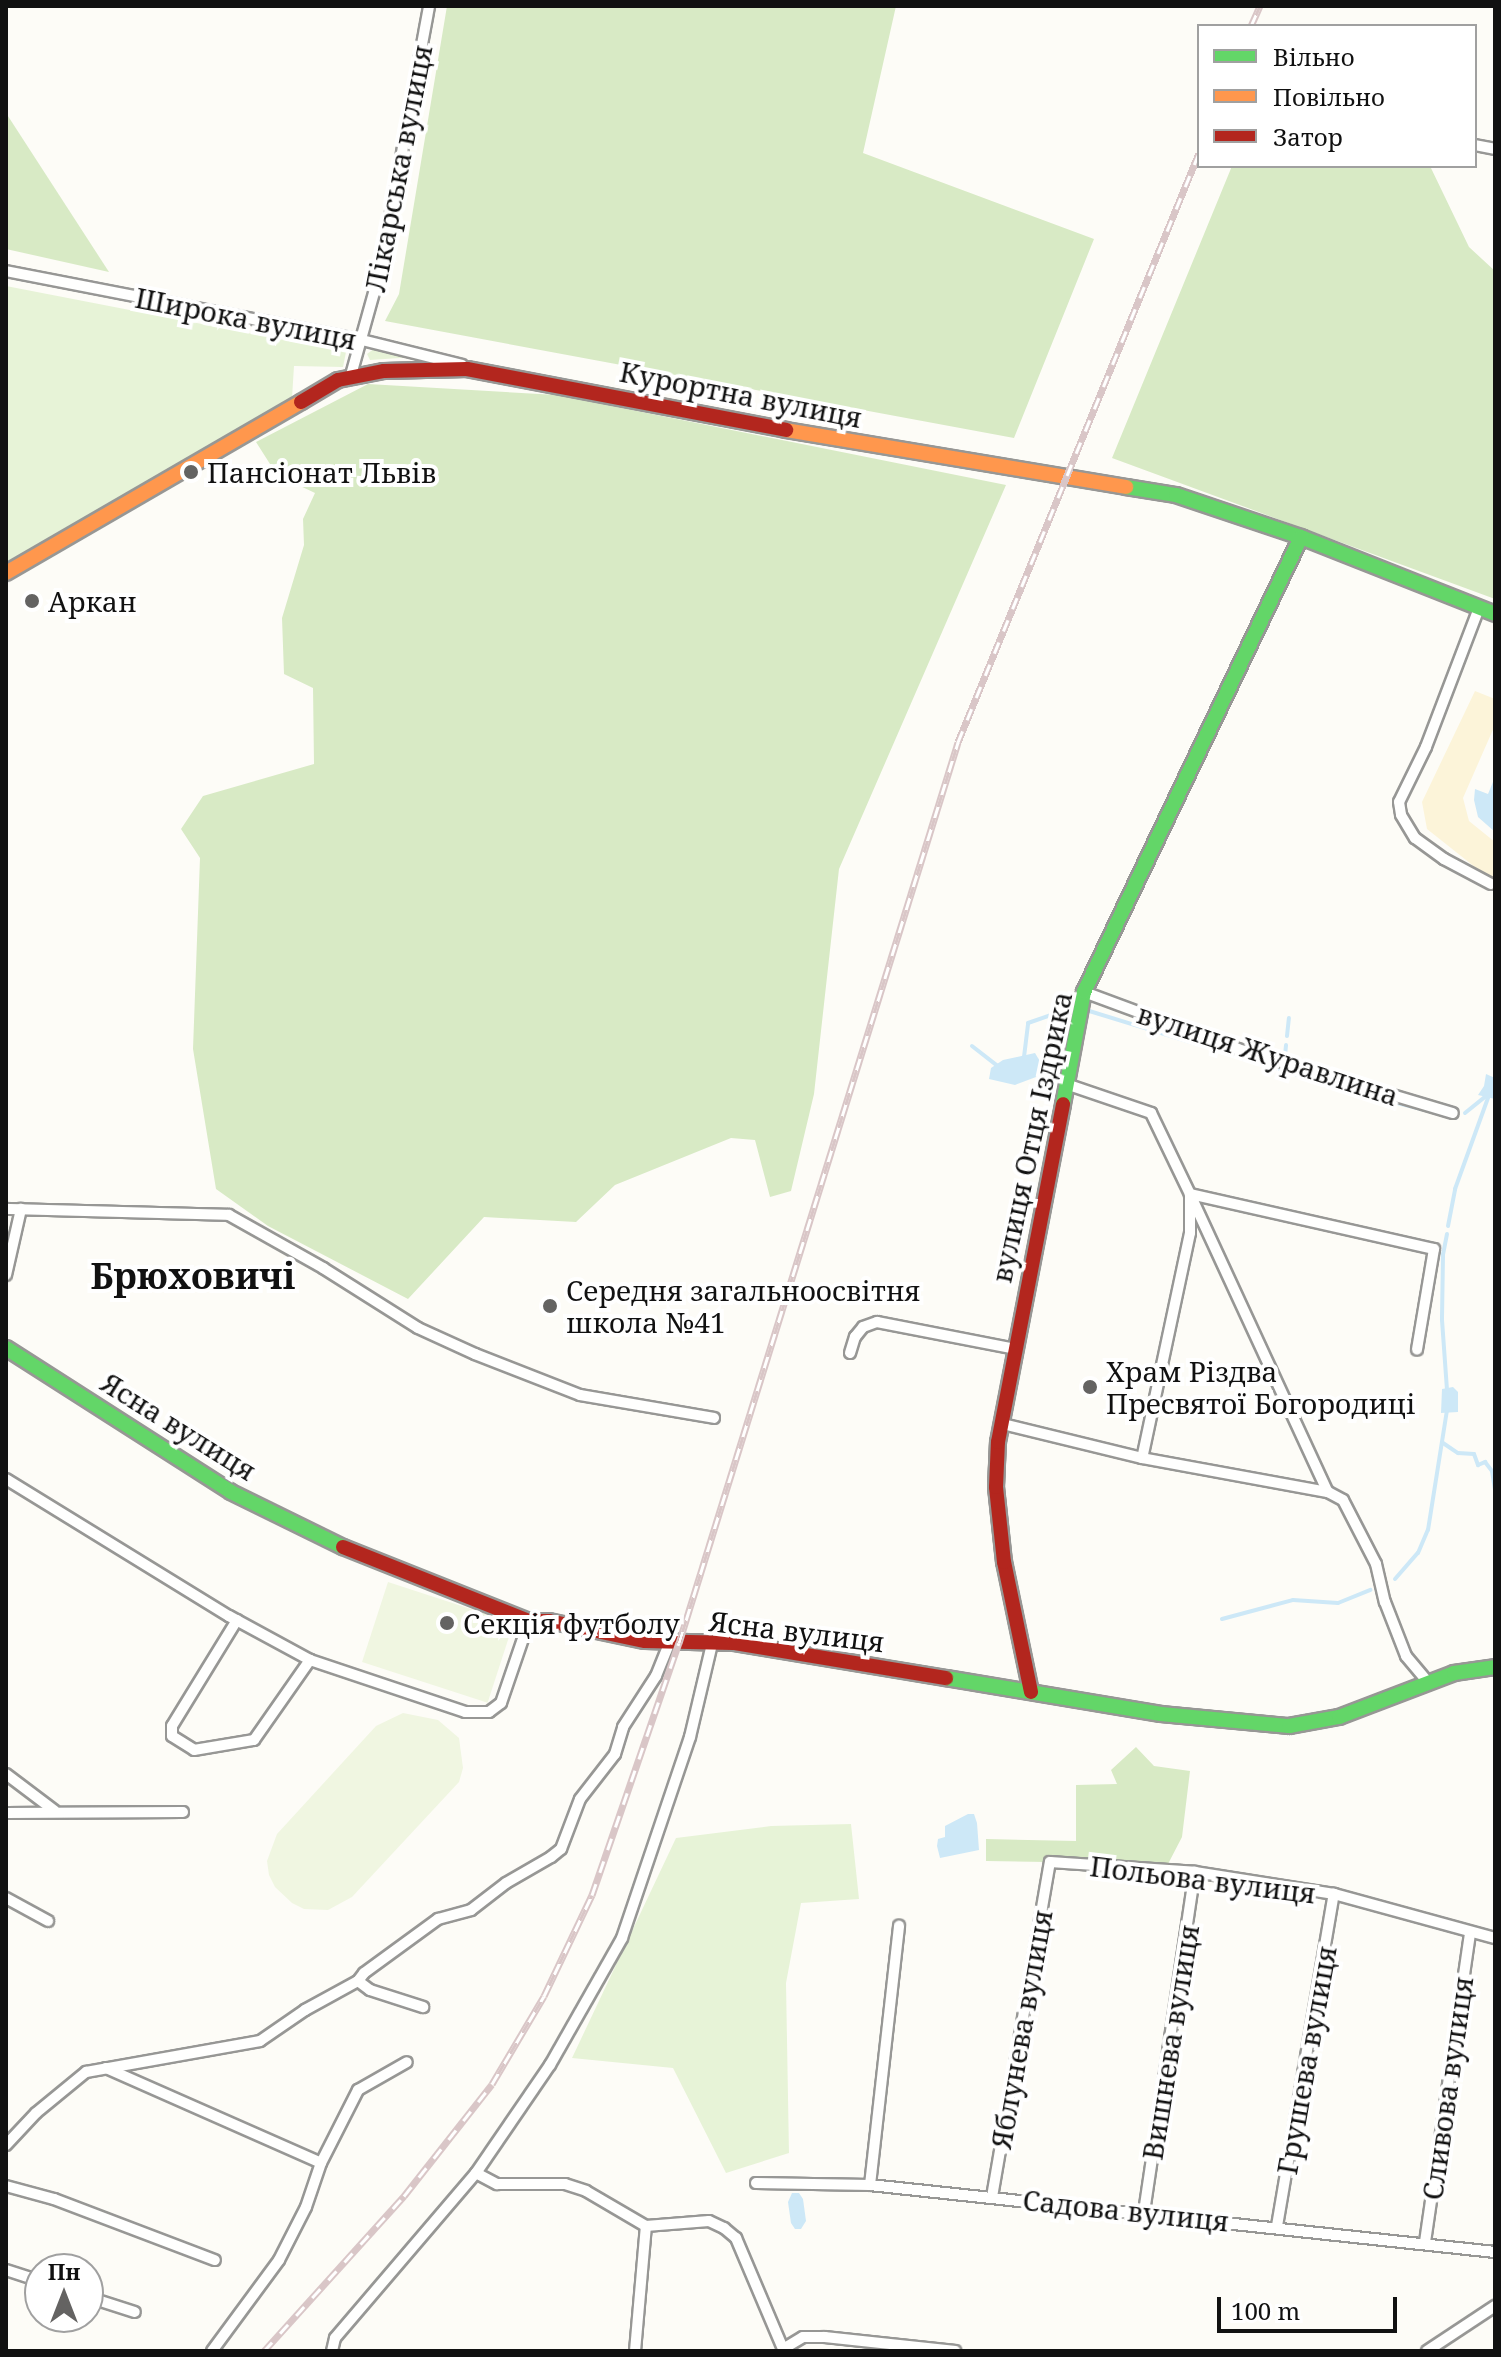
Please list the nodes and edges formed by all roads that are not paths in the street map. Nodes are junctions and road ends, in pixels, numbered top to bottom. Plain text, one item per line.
1 (429, 6) edge
2 (6, 271) edge
3 (362, 340) junction
4 (484, 371) junction
5 (351, 375) junction
6 (1301, 537) junction
7 (6, 573) edge
8 (1479, 608) junction
9 (1495, 614) edge
10 (1491, 884) dead end
11 (1084, 992) junction
12 (1066, 1084) junction
13 (1453, 1113) dead end
14 (1190, 1194) junction
15 (6, 1209) edge
16 (21, 1209) junction
17 (6, 1275) edge
18 (6, 1348) edge
19 (1016, 1349) junction
20 (1417, 1350) dead end
21 (850, 1353) dead end
22 (714, 1418) dead end
23 (1003, 1424) junction
24 (1142, 1458) junction
25 (6, 1479) edge
26 (1328, 1492) junction
27 (237, 1620) junction
28 (529, 1621) junction
29 (669, 1643) junction
30 (712, 1644) junction
31 (310, 1660) junction
32 (1495, 1667) edge
33 (1428, 1682) junction
34 (1031, 1692) junction
35 (6, 1774) edge
36 (55, 1811) junction
37 (183, 1812) dead end
38 (6, 1813) edge
39 (1050, 1862) joint
40 (1195, 1872) junction
41 (1334, 1894) junction
42 (6, 1898) edge
43 (48, 1921) dead end
44 (899, 1926) dead end
45 (1470, 1934) junction
46 (1495, 1938) edge
47 (358, 1981) junction
48 (423, 2007) dead end
49 (407, 2062) dead end
50 (104, 2068) junction
51 (6, 2145) edge
52 (321, 2163) junction
53 (476, 2173) junction
54 (756, 2183) dead end
55 (870, 2185) junction
56 (6, 2186) edge
57 (992, 2197) junction
58 (1144, 2212) junction
59 (646, 2226) junction
60 (1277, 2226) junction
61 (1425, 2242) junction
62 (1495, 2252) edge
63 (215, 2260) dead end
64 (104, 2302) edge
65 (1495, 2306) edge
66 (135, 2312) dead end
67 (783, 2350) edge
68 (212, 2351) edge
69 (332, 2351) edge
70 (635, 2351) edge
71 (955, 2351) edge
72 (1427, 2351) edge

1 - 3 street, Лікарська вулиця
2 - 3 street, Широка вулиця
3 - 4 street, Широка вулиця
3 - 5 street, Лікарська вулиця
4 - 5 street, Курортна вулиця
4 - 6 street, Курортна вулиця
5 - 7 street, Курортна вулиця
6 - 8 street, Курортна вулиця
6 - 11 street, вулиця Отця Іздрика
8 - 9 street, Курортна вулиця
8 - 10 street
11 - 12 street, вулиця Отця Іздрика
11 - 13 street, вулиця Журавлина
12 - 14 street
12 - 19 street, вулиця Отця Іздрика
14 - 20 street
14 - 24 street
14 - 26 street
15 - 16 street
16 - 17 street
16 - 22 street
18 - 28 street, Ясна вулиця
19 - 21 street
19 - 23 street, вулиця Отця Іздрика
23 - 24 street
23 - 34 street, вулиця Отця Іздрика
24 - 26 street
25 - 27 street
26 - 33 street
27 - 31 street
27 - 31 street
28 - 29 street, Ясна вулиця
28 - 31 street
29 - 30 street, Ясна вулиця
29 - 47 street
30 - 34 street, Ясна вулиця
30 - 53 street
32 - 33 street, Ясна вулиця
33 - 34 street, Ясна вулиця
35 - 36 street
36 - 37 street
36 - 38 street
39 - 40 street, Польова вулиця
39 - 57 street, Яблунева вулиця
40 - 41 street, Польова вулиця
40 - 58 street, Вишнева вулиця
41 - 45 street, Польова вулиця
41 - 60 street, Грушева вулиця
42 - 43 street
44 - 55 street
45 - 46 street, Польова вулиця
45 - 61 street, Сливова вулиця
47 - 48 street
47 - 50 street
49 - 52 street
50 - 51 street
50 - 52 street
52 - 68 street
53 - 59 street
53 - 69 street
54 - 55 street, Садова вулиця
55 - 57 street, Садова вулиця
56 - 63 street
57 - 58 street, Садова вулиця
58 - 60 street, Садова вулиця
59 - 67 street
59 - 70 street
60 - 61 street, Садова вулиця
61 - 62 street, Садова вулиця
64 - 66 street
65 - 72 street
67 - 71 street

